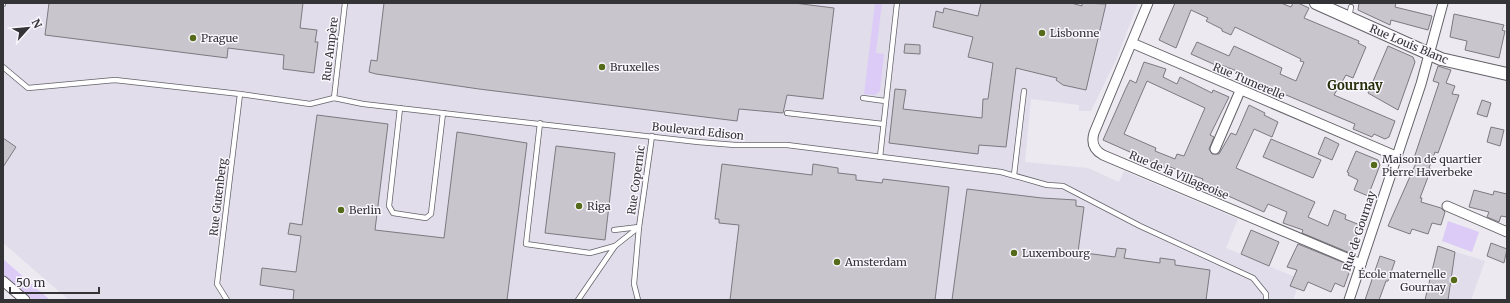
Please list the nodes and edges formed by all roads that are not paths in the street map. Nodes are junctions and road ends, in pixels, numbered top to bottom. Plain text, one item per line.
1 (345, 3) edge
2 (897, 3) edge
3 (1148, 3) edge
4 (1316, 3) edge
5 (1443, 3) edge
6 (1132, 44) junction
7 (1430, 55) junction
8 (3, 67) edge
9 (1507, 74) edge
10 (1024, 91) dead end
11 (1240, 91) junction
12 (240, 94) junction
13 (334, 98) junction
14 (863, 98) dead end
15 (885, 101) junction
16 (400, 108) junction
17 (443, 112) junction
18 (787, 113) dead end
19 (540, 123) junction
20 (883, 124) junction
21 (652, 136) junction
22 (1214, 149) dead end
23 (880, 156) junction
24 (1398, 157) junction
25 (1014, 175) junction
26 (1447, 206) dead end
27 (639, 227) junction
28 (614, 230) dead end
29 (1507, 232) edge
30 (615, 246) junction
31 (1361, 264) junction
32 (3, 281) edge
33 (25, 300) edge
34 (227, 300) edge
35 (578, 300) edge
36 (638, 300) edge
37 (1266, 300) edge
38 (1349, 300) edge

1 - 13 lane, Rue Ampère
2 - 15 lane
3 - 6 street
4 - 7 street, Rue Louis Blanc
5 - 7 street, Rue de Gournay
6 - 11 street, Rue Tumerelle
6 - 31 street, Rue de la Villageoise
7 - 9 street, Rue Louis Blanc
7 - 24 street, Rue de Gournay
8 - 12 lane
10 - 25 lane
11 - 22 street
11 - 24 street, Rue Tumerelle
12 - 13 lane
12 - 34 lane, Rue Gutenberg
13 - 16 lane, Boulevard Edison
14 - 15 lane
15 - 20 lane
16 - 17 lane, Boulevard Edison
16 - 17 lane
17 - 19 lane, Boulevard Edison
18 - 20 lane
19 - 21 lane, Boulevard Edison
19 - 30 lane
20 - 23 lane
21 - 23 lane, Boulevard Edison
21 - 27 lane, Rue Copernic
23 - 25 lane, Boulevard Edison
24 - 31 street, Rue de Gournay
25 - 37 lane, Boulevard Edison
26 - 29 street
27 - 28 lane
27 - 30 lane, Rue Copernic
27 - 36 lane
30 - 35 lane, Rue Copernic
31 - 38 street, Rue de Gournay
32 - 33 street

